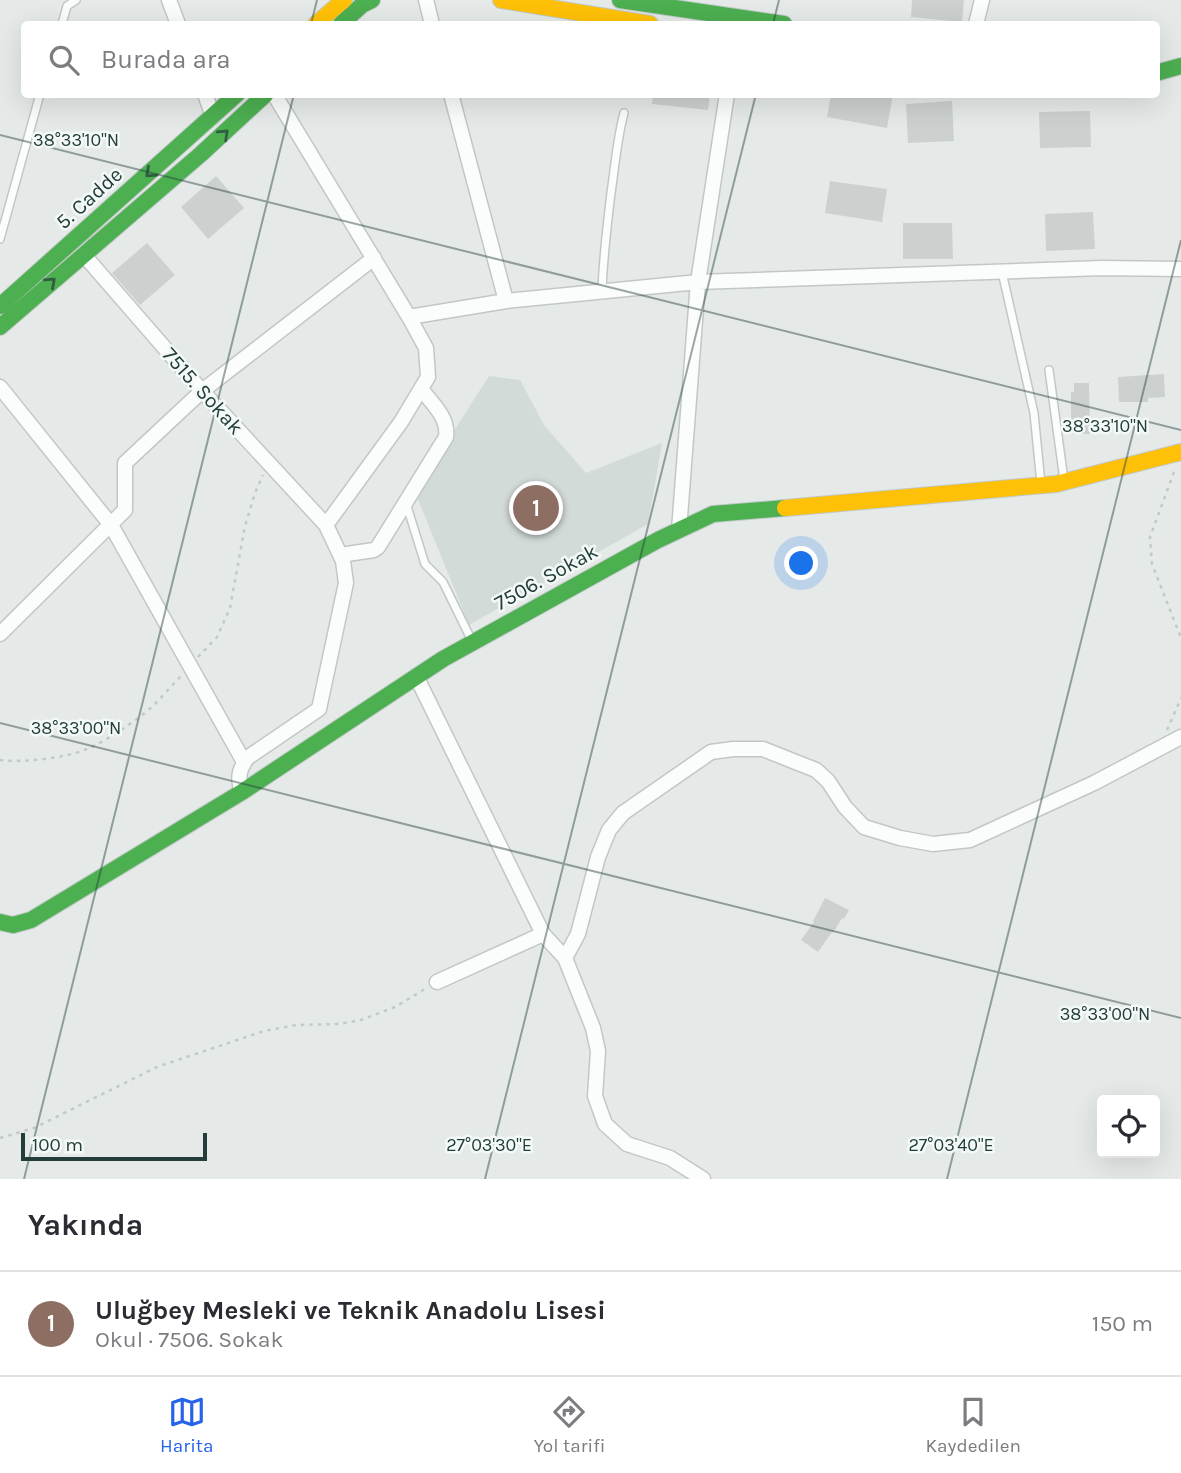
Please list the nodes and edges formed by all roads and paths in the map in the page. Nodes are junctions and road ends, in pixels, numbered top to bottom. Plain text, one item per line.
1 (76, 0) edge
2 (169, 0) edge
3 (344, 0) edge
4 (372, 0) edge
5 (426, 0) edge
6 (501, 0) edge
7 (620, 0) edge
8 (742, 0) edge
9 (982, 0) edge
10 (63, 21) edge
11 (177, 21) edge
12 (320, 21) edge
13 (344, 21) edge
14 (431, 21) edge
15 (631, 21) edge
16 (737, 21) edge
17 (977, 21) edge
18 (1181, 66) edge
19 (1160, 72) edge
20 (39, 98) edge
21 (206, 98) edge
22 (233, 98) edge
23 (262, 98) edge
24 (276, 98) edge
25 (452, 98) edge
26 (726, 98) edge
27 (624, 113) dead end
28 (213, 117) junction
29 (0, 239) edge
30 (83, 254) junction
31 (374, 258) junction
32 (1181, 269) edge
33 (1002, 271) junction
34 (698, 282) junction
35 (602, 291) junction
36 (2, 300) edge
37 (506, 301) junction
38 (410, 317) junction
39 (0, 327) edge
40 (1049, 370) dead end
41 (0, 387) edge
42 (421, 389) junction
43 (202, 391) junction
44 (1181, 452) edge
45 (1064, 482) junction
46 (1041, 485) junction
47 (405, 502) junction
48 (111, 525) junction
49 (326, 525) junction
50 (679, 530) junction
51 (340, 555) junction
52 (0, 634) edge
53 (1181, 638) edge
54 (473, 642) junction
55 (416, 676) junction
56 (1181, 698) edge
57 (1181, 737) edge
58 (1159, 748) junction
59 (244, 762) junction
60 (242, 792) junction
61 (0, 922) edge
62 (542, 934) junction
63 (565, 958) junction
64 (437, 982) joint
65 (0, 1138) edge
66 (703, 1179) edge

1 - 10 lane
2 - 11 street
3 - 12 street
4 - 13 street
5 - 14 street
6 - 15 street
7 - 16 street
8 - 16 street
9 - 17 street
18 - 19 street
20 - 29 lane
21 - 28 street
22 - 28 street, 5. Cadde
30 -> 23 street
24 - 31 street
25 - 37 street
26 - 34 street
27 - 35 lane
28 -> 36 street, 5. Cadde
39 -> 30 street
30 - 43 street, 7515. Sokak
31 - 38 street
31 - 43 street
32 - 33 street
33 - 34 street
33 - 46 lane
34 - 35 street
34 - 50 street
35 - 37 street
37 - 38 street
38 - 42 street
40 - 45 lane
41 - 48 street
42 - 47 street
42 - 49 street
43 - 48 street
43 - 49 street, 7515. Sokak
44 - 45 street, 7506. Sokak
44 - 53 path
45 - 46 street, 7506. Sokak
46 - 50 street, 7506. Sokak
47 - 51 street
47 - 54 lane
48 - 52 street
48 - 59 street
49 - 51 street, 7515. Sokak
50 - 54 street, 7506. Sokak
51 - 59 street, 7515. Sokak
54 - 55 street, 7506. Sokak
55 - 60 street, 7506. Sokak
55 - 62 street
56 - 58 path
57 - 58 street
58 - 63 street
59 - 60 street
60 - 61 street, 7506. Sokak
62 - 63 street
62 - 64 street
63 - 66 street
64 - 65 path

